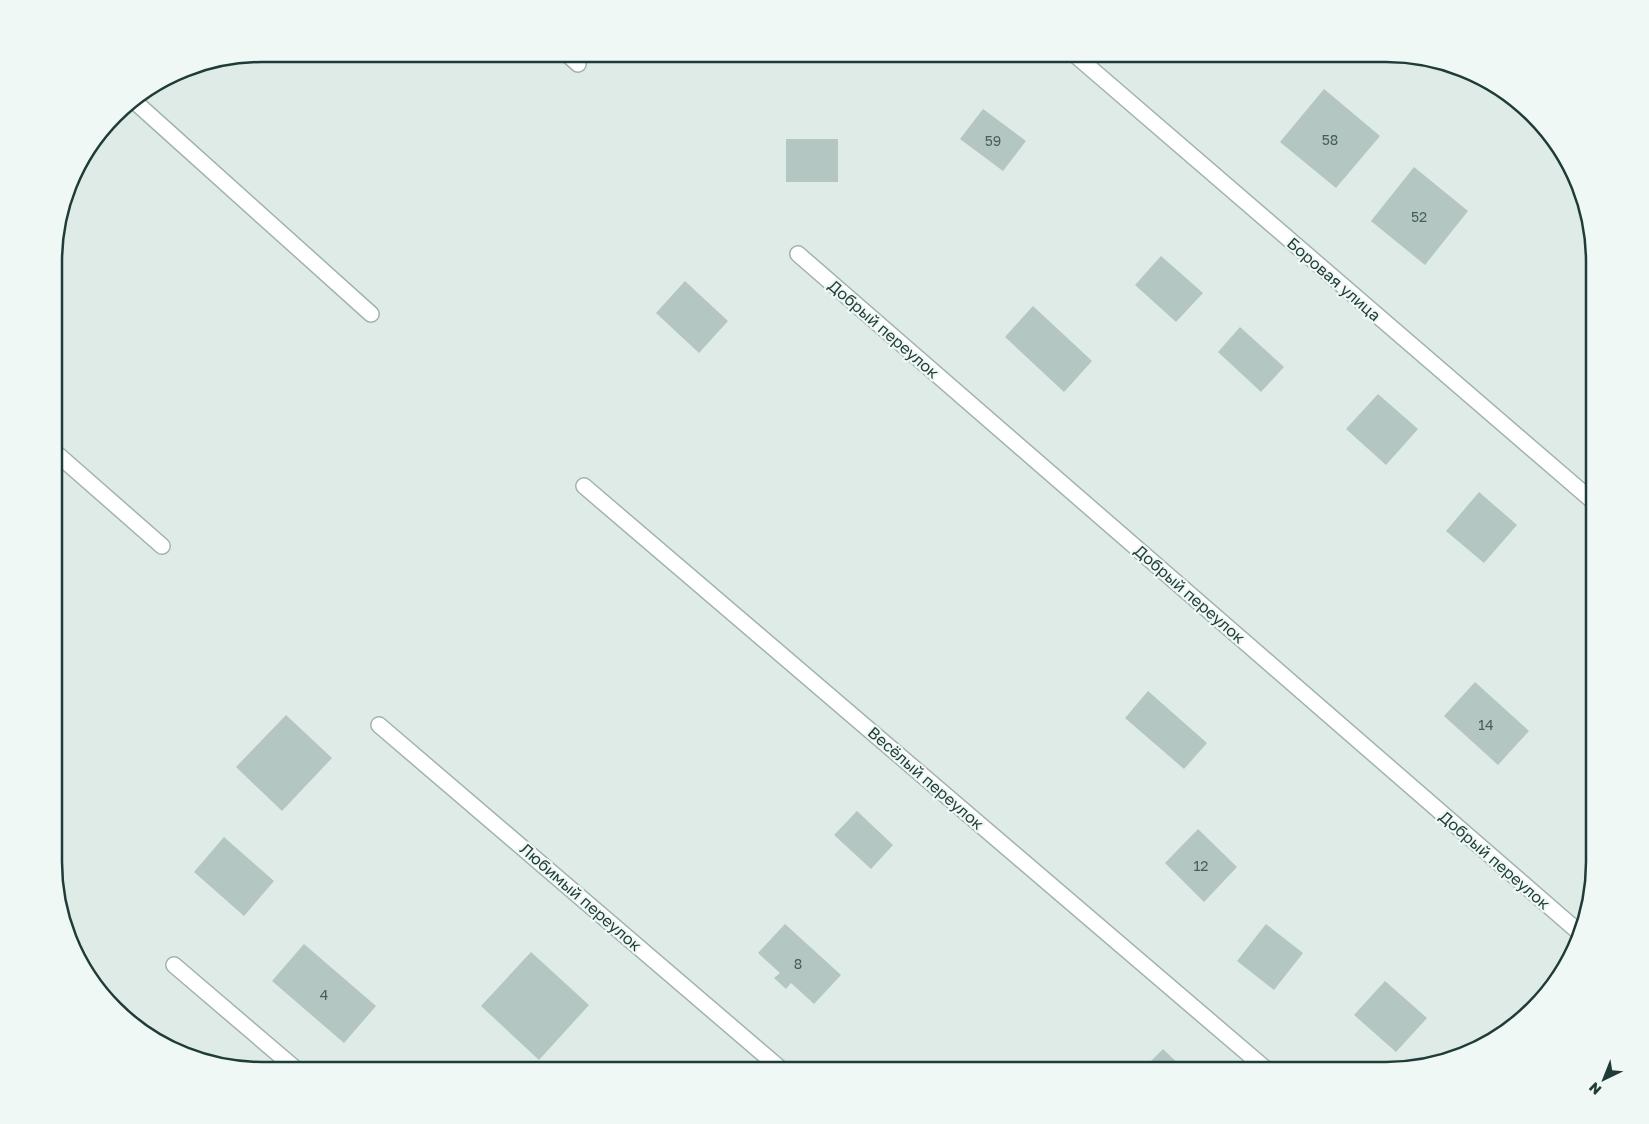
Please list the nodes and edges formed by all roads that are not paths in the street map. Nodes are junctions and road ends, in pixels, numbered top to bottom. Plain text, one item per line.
1 (1083, 62) edge
2 (139, 106) edge
3 (798, 254) dead end
4 (371, 314) dead end
5 (62, 458) edge
6 (584, 486) dead end
7 (1587, 496) edge
8 (162, 546) dead end
9 (379, 725) dead end
10 (1575, 929) edge
11 (174, 965) dead end
12 (288, 1062) edge
13 (773, 1062) edge
14 (1258, 1062) edge

1 - 7 street, Боровая улица
2 - 4 street
3 - 10 street, Добрый переулок
5 - 8 street
6 - 14 street, Весёлый переулок
9 - 13 street, Любимый переулок
11 - 12 street

